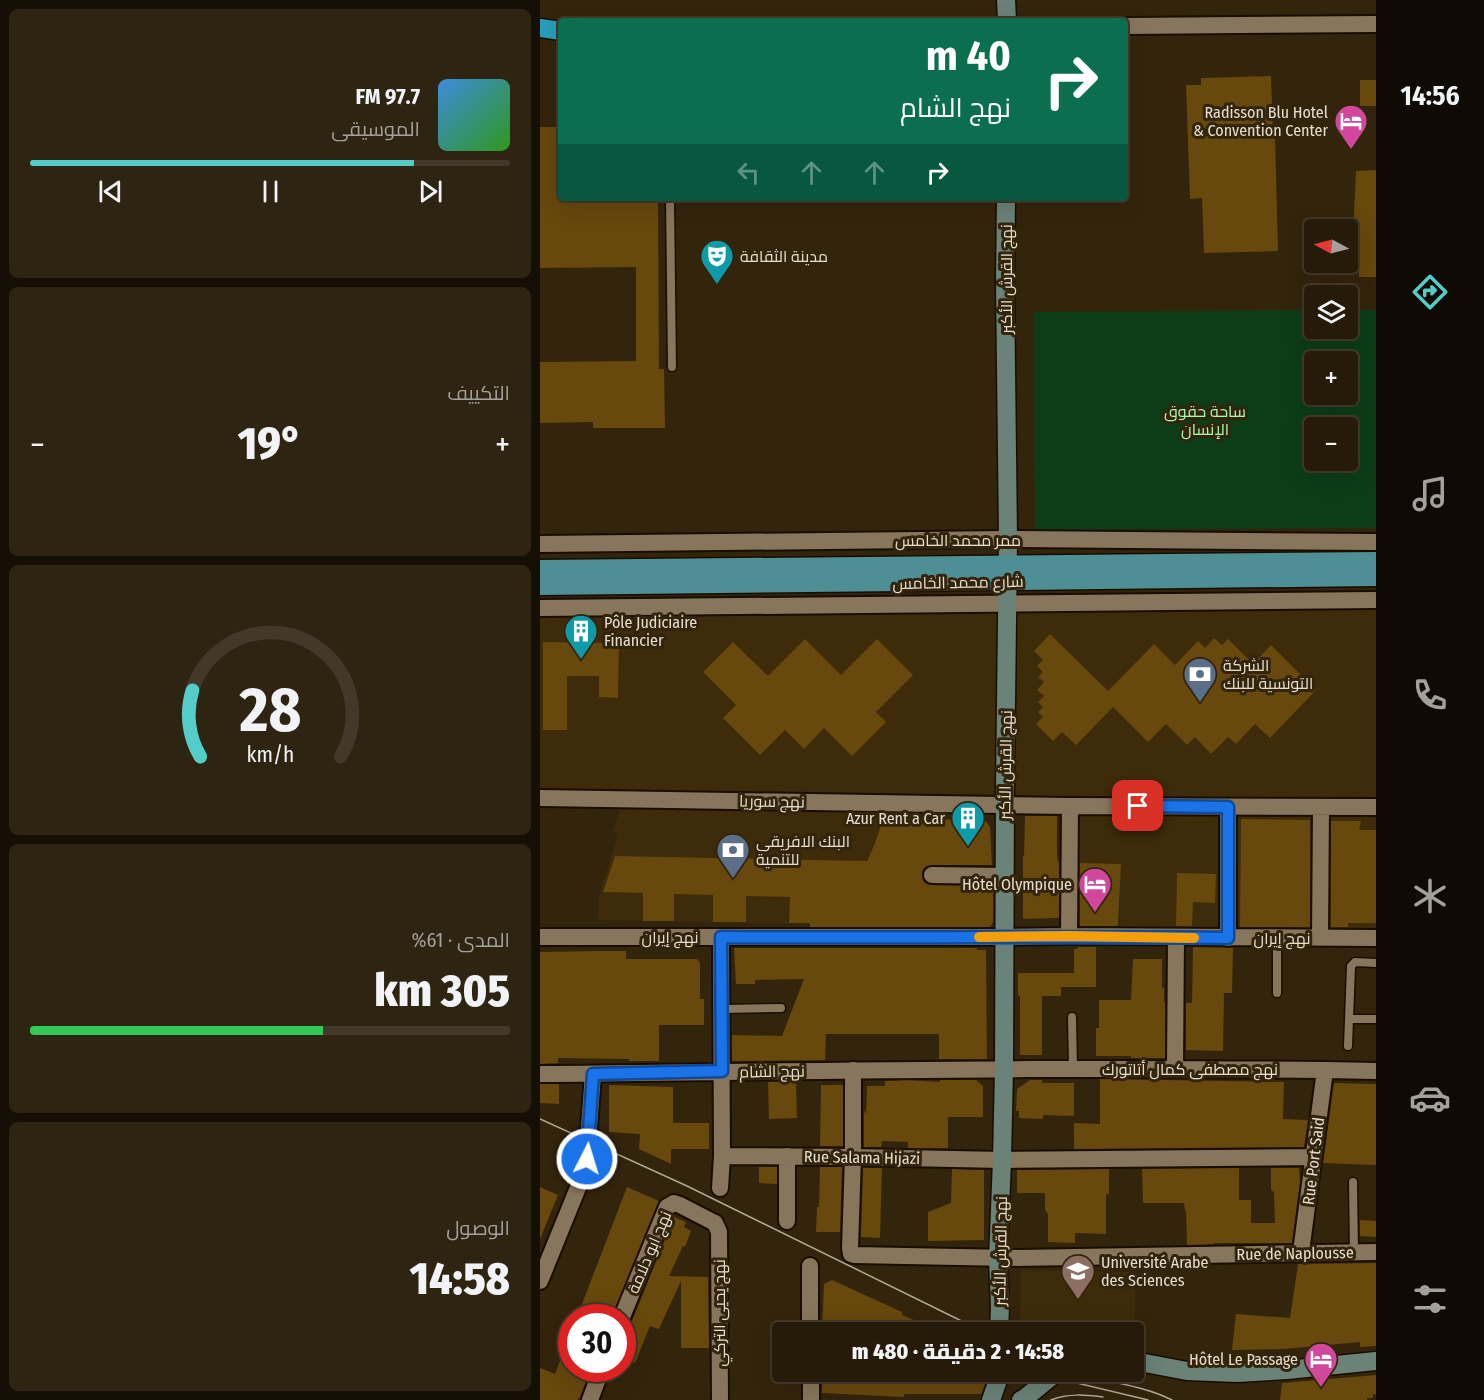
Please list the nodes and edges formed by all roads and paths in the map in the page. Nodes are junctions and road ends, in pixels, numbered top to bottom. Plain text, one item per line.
1 (1006, 0) edge
2 (1007, 18) edge
3 (1376, 24) edge
4 (1128, 26) edge
5 (540, 28) edge
6 (558, 31) edge
7 (670, 201) edge
8 (1006, 201) edge
9 (672, 367) dead end
10 (1008, 539) junction
11 (1376, 542) edge
12 (540, 544) edge
13 (1376, 561) edge
14 (540, 569) edge
15 (1007, 573) junction
16 (1376, 577) edge
17 (540, 586) edge
18 (1376, 600) edge
19 (1007, 604) junction
20 (540, 608) edge
21 (540, 798) edge
22 (1005, 804) junction
23 (1070, 806) junction
24 (1228, 807) junction
25 (1321, 807) junction
26 (1376, 807) edge
27 (932, 875) dead end
28 (1004, 876) junction
29 (1069, 936) junction
30 (540, 937) edge
31 (721, 937) junction
32 (1176, 937) junction
33 (1004, 938) junction
34 (1228, 938) junction
35 (1277, 938) junction
36 (1320, 938) junction
37 (1376, 938) edge
38 (1376, 963) edge
39 (1276, 993) dead end
40 (781, 1008) dead end
41 (722, 1009) junction
42 (1072, 1017) dead end
43 (1349, 1019) junction
44 (1376, 1019) edge
45 (1348, 1046) dead end
46 (1175, 1068) junction
47 (1004, 1069) junction
48 (1073, 1069) junction
49 (853, 1070) junction
50 (1325, 1070) junction
51 (722, 1071) junction
52 (1376, 1071) edge
53 (540, 1074) edge
54 (593, 1074) junction
55 (722, 1156) junction
56 (787, 1156) junction
57 (853, 1157) junction
58 (1314, 1157) junction
59 (1002, 1160) junction
60 (1353, 1182) dead end
61 (720, 1188) dead end
62 (787, 1221) dead end
63 (717, 1227) joint
64 (1301, 1252) junction
65 (1354, 1252) junction
66 (1376, 1252) edge
67 (998, 1258) junction
68 (810, 1266) dead end
69 (540, 1281) edge
70 (627, 1304) edge
71 (1000, 1307) junction
72 (810, 1322) edge
73 (999, 1322) edge
74 (1007, 1322) edge
75 (1376, 1361) edge
76 (1144, 1363) edge
77 (597, 1382) edge
78 (810, 1382) edge
79 (997, 1382) edge
80 (1045, 1382) edge
81 (590, 1400) edge
82 (720, 1400) edge
83 (811, 1400) edge
84 (991, 1400) edge
85 (1021, 1400) edge

1 - 2 main road
3 - 4 street
5 - 6 highway
7 - 9 lane
8 - 10 main road, نهج القرش الأكبر
10 - 11 street, ممر محمد الخامس
10 - 12 street, ممر محمد الخامس
10 - 15 main road, نهج القرش الأكبر
13 - 15 main road, شارع محمد الخامس
14 - 15 main road, شارع محمد الخامس
15 - 16 main road, شارع محمد الخامس
15 - 17 main road, شارع محمد الخامس
15 - 19 main road, نهج القرش الأكبر
18 - 19 street, شارع محمد الخامس
19 - 20 street, شارع محمد الخامس
19 - 22 main road, نهج القرش الأكبر
21 - 22 street, نهج سوريا
22 - 23 street, نهج سوريا
22 - 28 main road, نهج القرش الأكبر
23 - 24 street, نهج سوريا
23 - 29 street
24 - 25 street, نهج سوريا
24 - 34 street
25 - 26 street, نهج سوريا
25 - 36 street
27 - 28 street
28 - 33 main road, نهج القرش الأكبر
29 - 32 street, نهج إيران
29 - 33 street, نهج إيران
30 - 31 street, نهج إيران
31 - 33 street, نهج إيران
31 - 41 street
32 - 34 street, نهج إيران
32 - 46 street
33 - 47 main road, نهج القرش الأكبر
34 - 35 street, نهج إيران
35 - 36 street, نهج إيران
35 - 39 lane
36 - 37 street, نهج إيران
38 - 43 lane
40 - 41 lane
41 - 51 street
42 - 48 lane
43 - 44 lane
43 - 45 lane
46 - 48 street, نهج مصطفى كمال أتاتورك
46 - 50 street, نهج مصطفى كمال أتاتورك
47 - 48 street, نهج مصطفى كمال أتاتورك
47 - 49 street, نهج الشام
47 - 59 main road, نهج القرش الأكبر
49 - 51 street, نهج الشام
49 - 57 street
50 - 52 street, نهج مصطفى كمال أتاتورك
50 - 58 street, Rue Port Said
51 - 54 street, نهج الشام
51 - 55 street
53 - 54 street, نهج الشام
54 - 69 street
55 - 56 street, Rue Salama Hijazi
55 - 61 street
56 - 57 street, Rue Salama Hijazi
56 - 62 street
57 - 59 street, Rue Salama Hijazi
57 - 67 street, Rue de Naplousse
58 - 59 street, Rue Salama Hijazi
58 - 64 street, Rue Port Said
59 - 67 main road, نهج القرش الأكبر
60 - 65 lane
63 - 70 street, نهج ابو دلامة
63 - 82 street, نهج يحيى التركي
64 - 65 street, Rue de Naplousse
64 - 67 street, Rue de Naplousse
65 - 66 street, Rue de Naplousse
67 - 71 main road, نهج القرش الأكبر
68 - 72 street
71 - 73 main road, نهج القرش الأكبر
71 - 74 main road
75 - 76 main road
77 - 81 street
78 - 83 street
79 - 84 main road
80 - 85 main road

